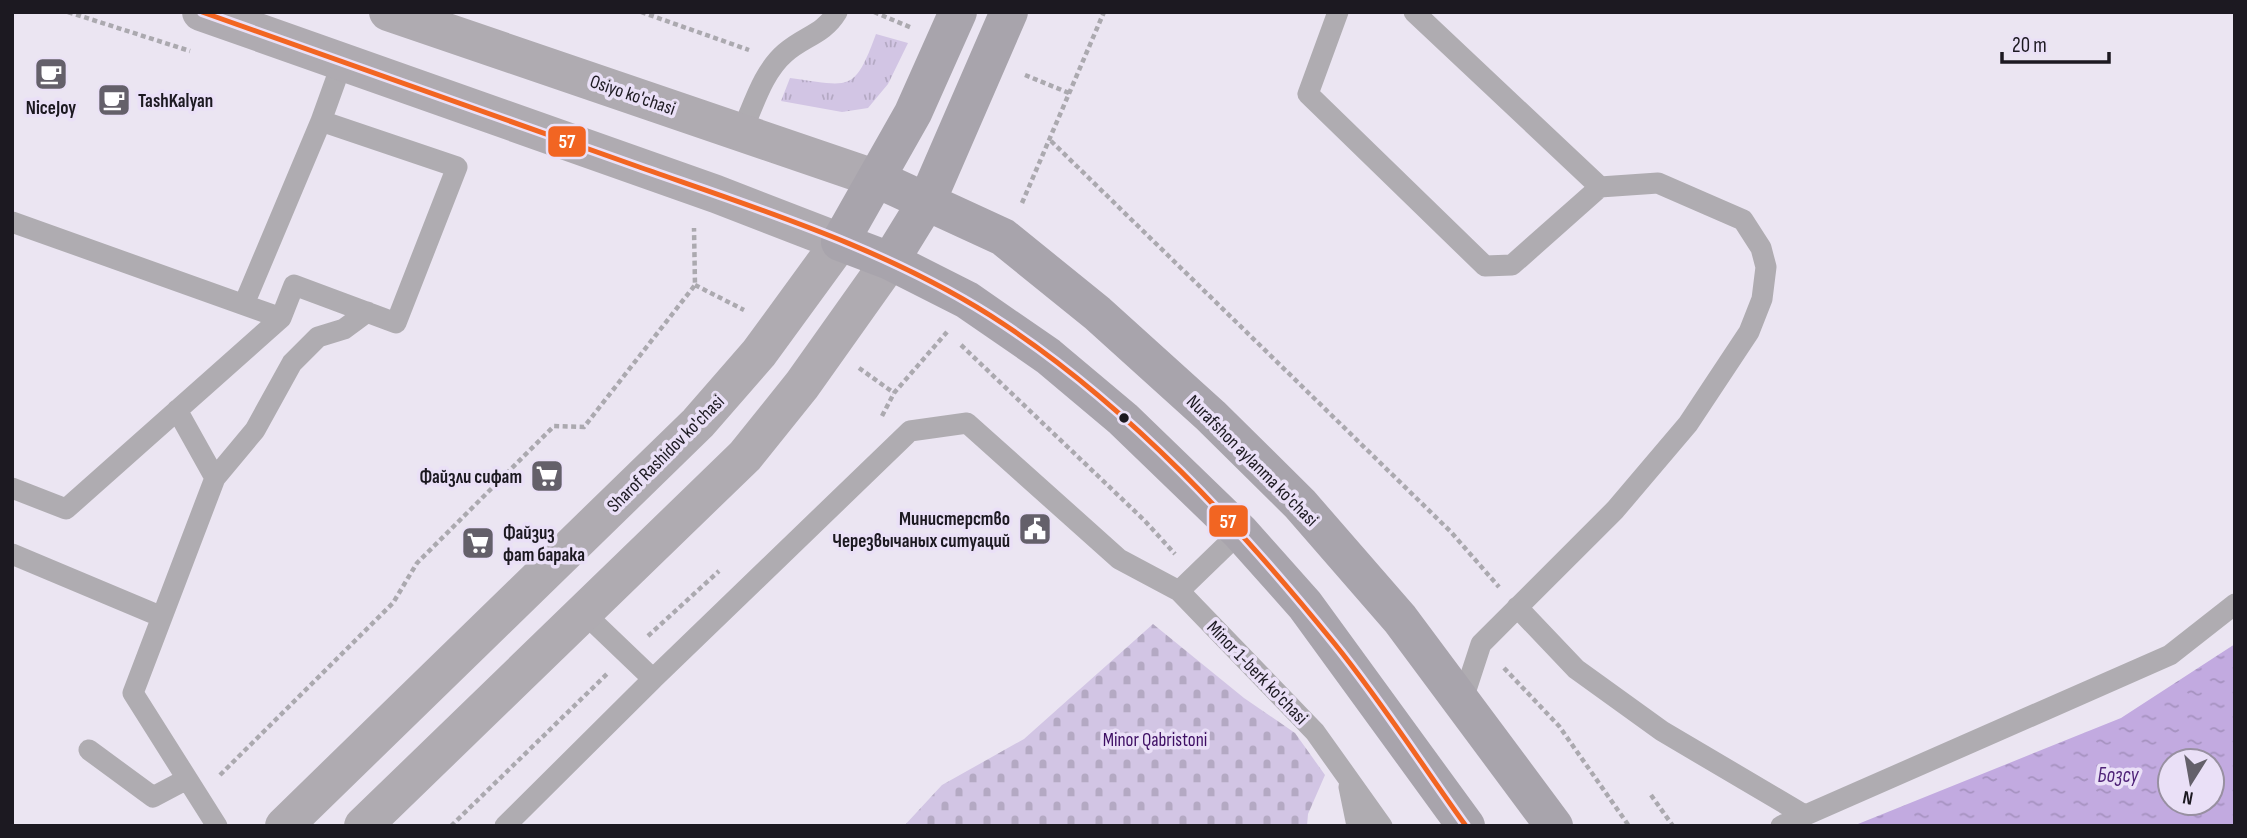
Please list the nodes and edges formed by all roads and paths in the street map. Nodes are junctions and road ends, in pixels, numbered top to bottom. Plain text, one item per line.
1 (68, 12) edge
2 (201, 12) edge
3 (388, 12) edge
4 (837, 12) edge
5 (874, 12) edge
6 (958, 12) edge
7 (1009, 12) edge
8 (1104, 12) edge
9 (1338, 12) edge
10 (1414, 12) edge
11 (916, 29) dead end
12 (199, 54) dead end
13 (343, 61) junction
14 (1026, 75) dead end
15 (1069, 93) junction
16 (321, 121) junction
17 (742, 131) junction
18 (1051, 141) junction
19 (877, 179) junction
20 (1600, 187) junction
21 (927, 201) junction
22 (1022, 203) dead end
23 (12, 222) edge
24 (682, 224) dead end
25 (840, 242) junction
26 (890, 261) junction
27 (695, 285) junction
28 (244, 304) junction
29 (744, 310) dead end
30 (367, 312) junction
31 (281, 318) junction
32 (859, 368) dead end
33 (894, 393) junction
34 (177, 411) junction
35 (876, 426) dead end
36 (215, 478) junction
37 (12, 488) edge
38 (1240, 532) junction
39 (12, 554) edge
40 (727, 564) dead end
41 (1195, 576) junction
42 (1179, 591) junction
43 (2235, 604) edge
44 (1517, 607) junction
45 (584, 612) junction
46 (162, 617) junction
47 (1481, 644) junction
48 (628, 655) junction
49 (653, 679) junction
50 (1463, 699) junction
51 (89, 750) dead end
52 (1346, 775) junction
53 (193, 788) junction
54 (1651, 795) dead end
55 (1457, 814) edge
56 (1806, 816) junction
57 (216, 826) edge
58 (284, 826) edge
59 (363, 826) edge
60 (452, 826) edge
61 (505, 826) edge
62 (1357, 826) edge
63 (1382, 826) edge
64 (1554, 826) edge
65 (1629, 826) edge
66 (1672, 826) edge
67 (1781, 826) edge

1 - 12 path
2 - 13 main road
3 - 17 main road, Osiyo ko'chasi
4 - 17 lane
5 - 11 path
6 - 19 main road, Sharof Rashidov ko'chasi
7 - 21 main road
8 - 15 path
9 - 20 lane
10 - 20 lane
13 - 16 lane
13 - 25 main road
14 - 15 path
15 - 18 path
16 - 28 lane
16 - 30 lane
17 - 19 main road, Osiyo ko'chasi
18 - 22 path
18 - 44 path
19 - 21 main road, Nurafshon aylanma ko'chasi
19 - 25 main road, Sharof Rashidov ko'chasi
20 - 44 lane
21 - 26 main road
21 - 50 main road, Nurafshon aylanma ko'chasi
23 - 28 lane
24 - 27 path
25 - 26 main road
25 - 58 main road, Sharof Rashidov ko'chasi
26 - 38 main road
26 - 45 main road
27 - 29 path
27 - 53 path
28 - 31 lane
30 - 31 lane
30 - 36 lane
31 - 34 lane
32 - 33 path
33 - 35 path
33 - 41 path
34 - 36 lane
34 - 37 lane
36 - 46 lane
38 - 41 lane
38 - 55 main road
39 - 46 lane
40 - 48 path
41 - 42 lane
42 - 49 lane, Minor 1-berk ko'chasi
42 - 52 lane, Minor 1-berk ko'chasi
43 - 56 lane
44 - 47 lane
44 - 56 lane
45 - 48 lane
45 - 59 main road
46 - 53 lane
47 - 50 lane
47 - 65 path
48 - 49 lane
48 - 60 path
49 - 61 lane, Minor 1-berk ko'chasi
50 - 64 main road, Nurafshon aylanma ko'chasi
51 - 53 lane
52 - 62 lane
52 - 63 lane, Minor 1-berk ko'chasi
53 - 57 lane
54 - 66 path
56 - 67 lane

